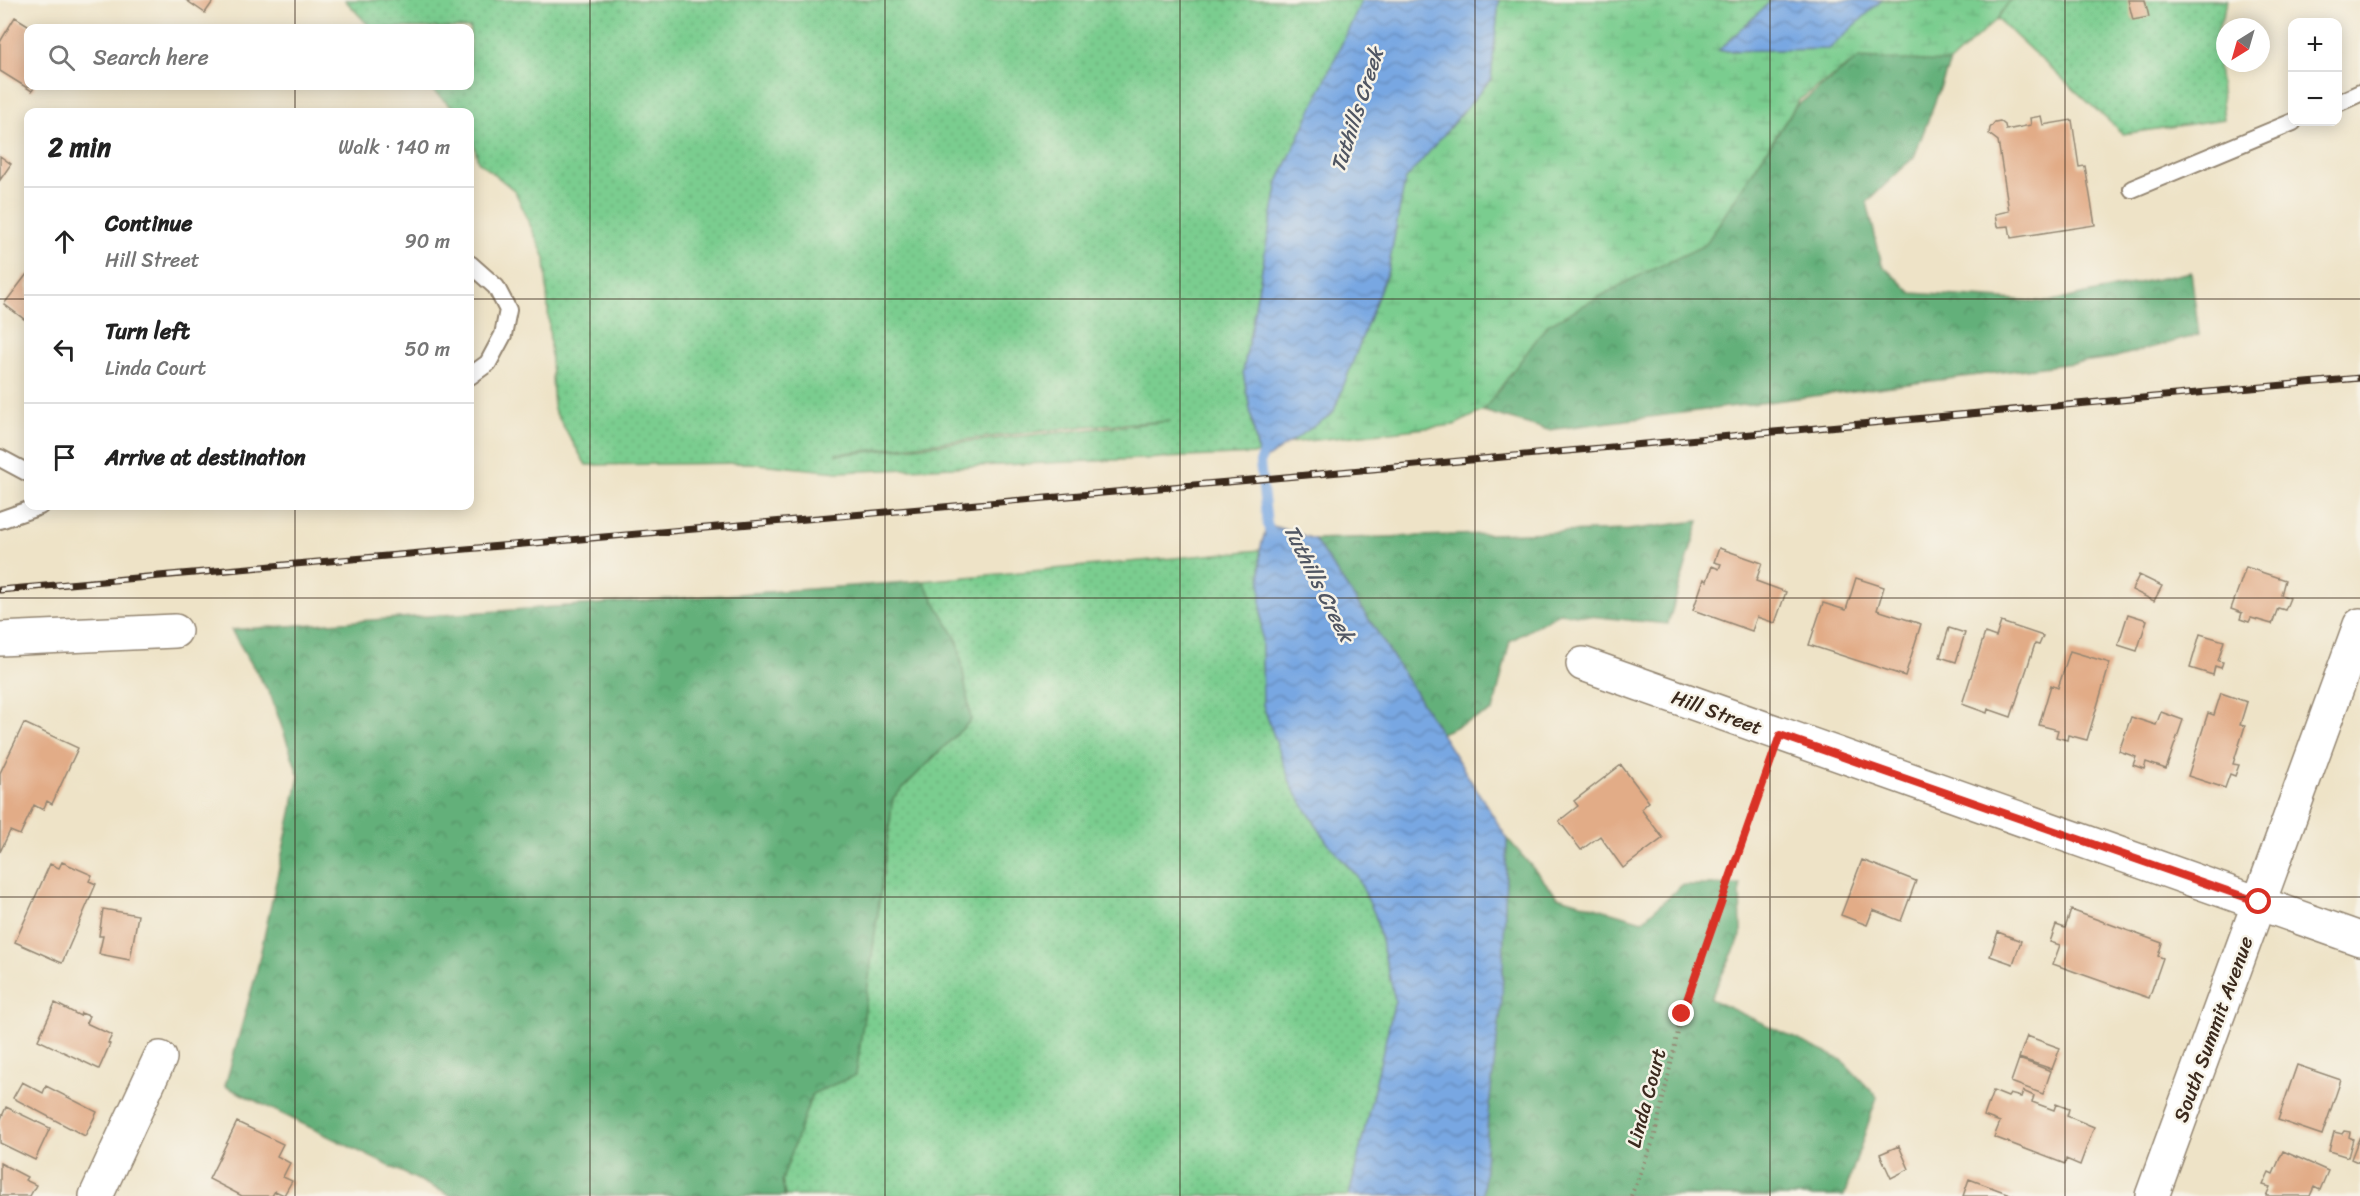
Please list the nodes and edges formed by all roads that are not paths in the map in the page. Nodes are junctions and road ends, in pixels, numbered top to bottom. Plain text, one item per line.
1 (2360, 93) edge
2 (2342, 101) edge
3 (2288, 124) edge
4 (2132, 189) dead end
5 (474, 268) edge
6 (474, 373) edge
7 (0, 458) edge
8 (24, 470) edge
9 (29, 510) edge
10 (0, 520) edge
11 (2360, 625) edge
12 (175, 631) dead end
13 (0, 639) edge
14 (1583, 664) dead end
15 (2259, 902) junction
16 (2360, 939) edge
17 (160, 1058) dead end
18 (96, 1196) edge
19 (2152, 1196) edge

1 - 2 lane
3 - 4 lane
5 - 6 lane
7 - 8 lane
9 - 10 lane
11 - 15 street, South Summit Avenue
12 - 13 street
14 - 15 street, Hill Street
15 - 16 street, Hill Street
15 - 19 street, South Summit Avenue
17 - 18 street

